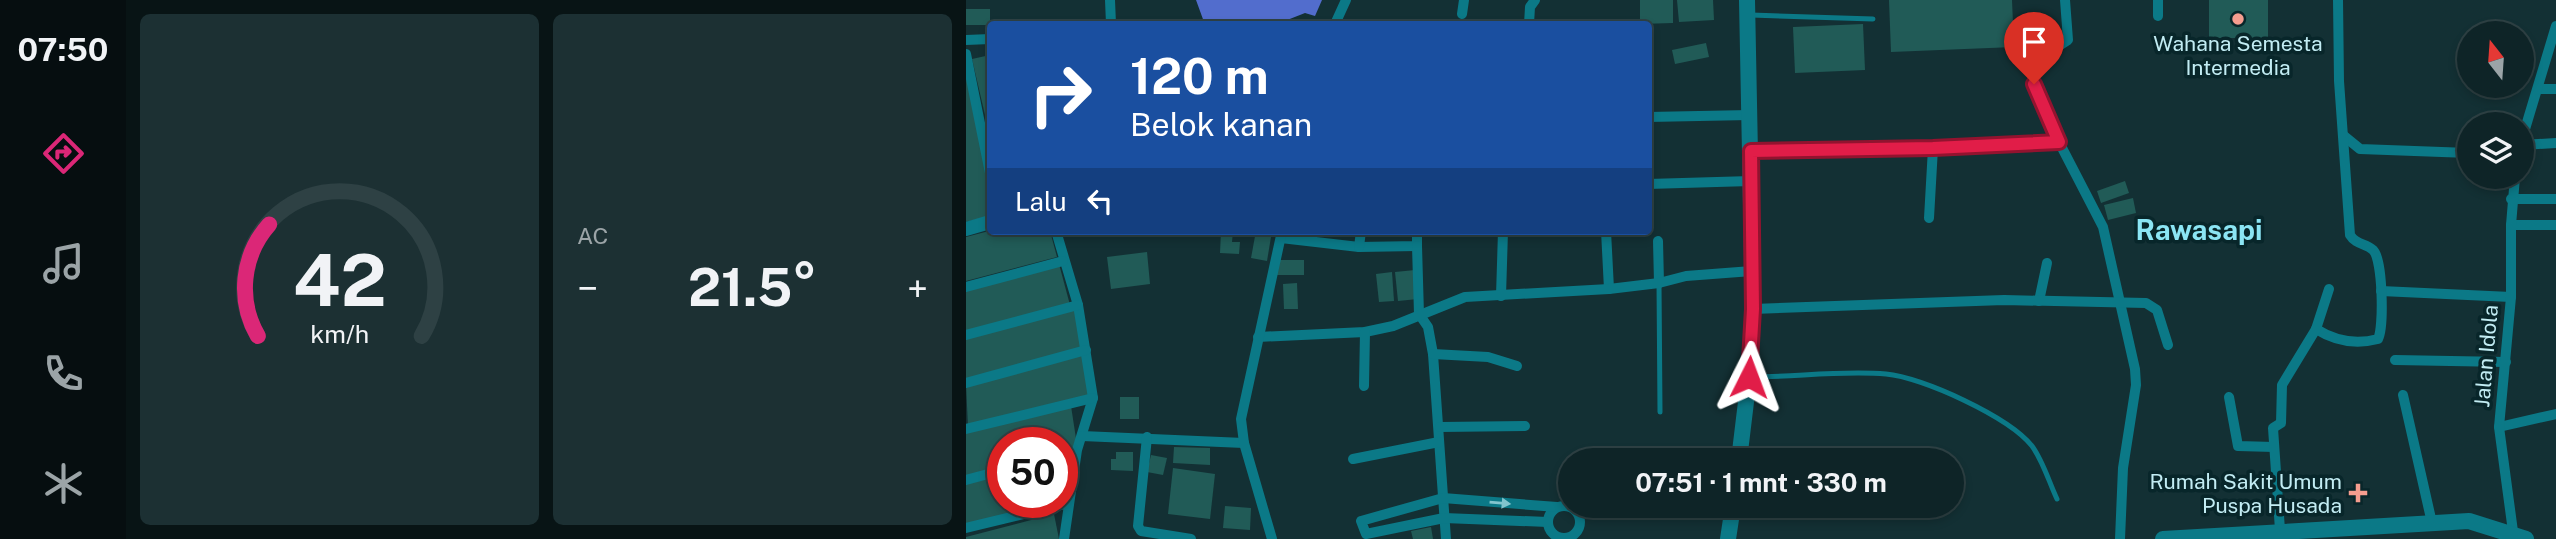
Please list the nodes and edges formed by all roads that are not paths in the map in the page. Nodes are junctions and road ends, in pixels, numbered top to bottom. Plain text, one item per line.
1 (1110, 0) edge
2 (1346, 0) edge
3 (1464, 0) edge
4 (1535, 0) edge
5 (2065, 0) edge
6 (2158, 0) edge
7 (2338, 0) edge
8 (1748, 8) edge
9 (1462, 14) dead end
10 (2158, 16) dead end
11 (1873, 19) dead end
12 (1111, 21) edge
13 (1336, 21) edge
14 (1529, 21) edge
15 (2556, 26) edge
16 (987, 39) edge
17 (966, 40) edge
18 (966, 54) edge
19 (2538, 89) junction
20 (2556, 89) edge
21 (2531, 112) edge
22 (1750, 115) junction
23 (1652, 117) edge
24 (2344, 136) junction
25 (2059, 142) junction
26 (2556, 143) edge
27 (2534, 144) edge
28 (1933, 148) junction
29 (1751, 151) junction
30 (2457, 153) edge
31 (987, 158) edge
32 (1751, 181) junction
33 (1652, 184) edge
34 (2513, 189) edge
35 (2511, 199) junction
36 (2556, 199) edge
37 (1929, 218) dead end
38 (987, 223) edge
39 (2511, 225) junction
40 (2556, 225) edge
41 (966, 229) edge
42 (1057, 235) edge
43 (1282, 235) edge
44 (1288, 235) edge
45 (1360, 235) edge
46 (1417, 235) edge
47 (1503, 235) edge
48 (1606, 235) edge
49 (1658, 241) dead end
50 (1417, 246) junction
51 (1359, 247) junction
52 (1063, 261) junction
53 (2047, 263) dead end
54 (1752, 271) junction
55 (1659, 284) junction
56 (966, 287) edge
57 (1609, 289) junction
58 (2329, 289) dead end
59 (2381, 291) junction
60 (1501, 296) junction
61 (2511, 297) junction
62 (2039, 301) junction
63 (2120, 303) junction
64 (1078, 305) junction
65 (1753, 309) junction
66 (1419, 314) junction
67 (2315, 329) junction
68 (1365, 331) junction
69 (966, 335) edge
70 (1258, 337) junction
71 (2168, 345) dead end
72 (1086, 350) junction
73 (1433, 354) junction
74 (2395, 360) dead end
75 (2505, 362) junction
76 (1517, 366) dead end
77 (1749, 377) junction
78 (966, 383) edge
79 (1364, 386) dead end
80 (2403, 395) dead end
81 (2229, 397) dead end
82 (1093, 398) junction
83 (1660, 412) dead end
84 (2556, 414) edge
85 (1525, 426) dead end
86 (2499, 426) junction
87 (1440, 427) junction
88 (966, 429) edge
89 (1082, 436) junction
90 (1147, 437) junction
91 (1439, 442) junction
92 (1244, 443) junction
93 (1078, 447) edge
94 (2274, 447) junction
95 (1740, 448) edge
96 (1353, 459) dead end
97 (987, 474) edge
98 (966, 480) edge
99 (1443, 498) junction
100 (2057, 499) dead end
101 (1557, 507) joint
102 (1007, 518) edge
103 (1067, 518) edge
104 (1444, 518) junction
105 (1579, 518) edge
106 (1731, 518) edge
107 (1548, 522) junction
108 (2432, 523) junction
109 (966, 528) edge
110 (2280, 530) junction
111 (2346, 533) edge
112 (2382, 533) edge
113 (1580, 536) edge
114 (2518, 538) edge
115 (1064, 539) edge
116 (1191, 539) edge
117 (1272, 539) edge
118 (1446, 539) edge
119 (1728, 539) edge
120 (2120, 539) edge
121 (2163, 539) edge
122 (2170, 539) edge

1 - 12 street
2 - 13 street
3 - 9 street
4 - 14 street
5 - 25 street
6 - 10 street
7 - 24 street
8 - 11 lane
8 - 22 main road
15 - 19 street
16 - 17 street
18 - 31 street
19 - 20 street
19 - 21 street
22 - 23 street
22 - 29 main road
24 - 30 street
24 - 59 street
25 - 28 street
25 - 63 street
26 - 27 street
28 - 29 street
28 - 37 street
29 - 32 main road
32 - 33 street
32 - 54 main road
34 - 35 street, Jalan Idola
35 - 36 street
35 - 39 street, Jalan Idola
38 - 41 street
39 - 40 street
39 - 61 street, Jalan Idola
42 - 52 street
43 - 70 street
44 - 51 street
45 - 51 street
46 - 50 street
47 - 60 street
48 - 57 street
49 - 55 street
50 - 51 street
50 - 66 street
52 - 56 street
52 - 64 street
53 - 62 street
54 - 55 street
54 - 65 main road
55 - 57 street
55 - 83 lane
57 - 60 street
58 - 67 street
59 - 61 street
59 - 67 street
60 - 66 street
61 - 75 street, Jalan Idola
62 - 63 street
62 - 65 street
63 - 71 street
63 - 120 street
64 - 69 street
64 - 72 street
65 - 77 main road
66 - 68 street
66 - 73 street
67 - 94 street
68 - 70 street
68 - 79 street
70 - 92 street
72 - 78 street
72 - 82 street
73 - 76 street
73 - 87 street
74 - 75 street
75 - 86 street, Jalan Idola
77 - 95 main road
77 - 100 lane
80 - 108 street
81 - 94 street
82 - 88 street
82 - 89 street
84 - 86 street
85 - 87 street
86 - 114 street, Jalan Idola
87 - 91 street
89 - 90 street
89 - 93 street
90 - 92 street
90 - 116 street
91 - 96 street
91 - 99 street
92 - 117 street
94 - 110 street
97 - 98 street
99 -> 101 street
99 - 104 street
99 - 104 street
101 - 107 street
102 - 109 street
103 - 115 street
104 - 107 street
104 - 118 street
105 - 113 street
106 - 119 main road
107 - 113 street
108 - 112 main road
108 - 114 main road
110 - 111 main road
110 - 122 main road
111 - 112 main road
121 - 122 main road

